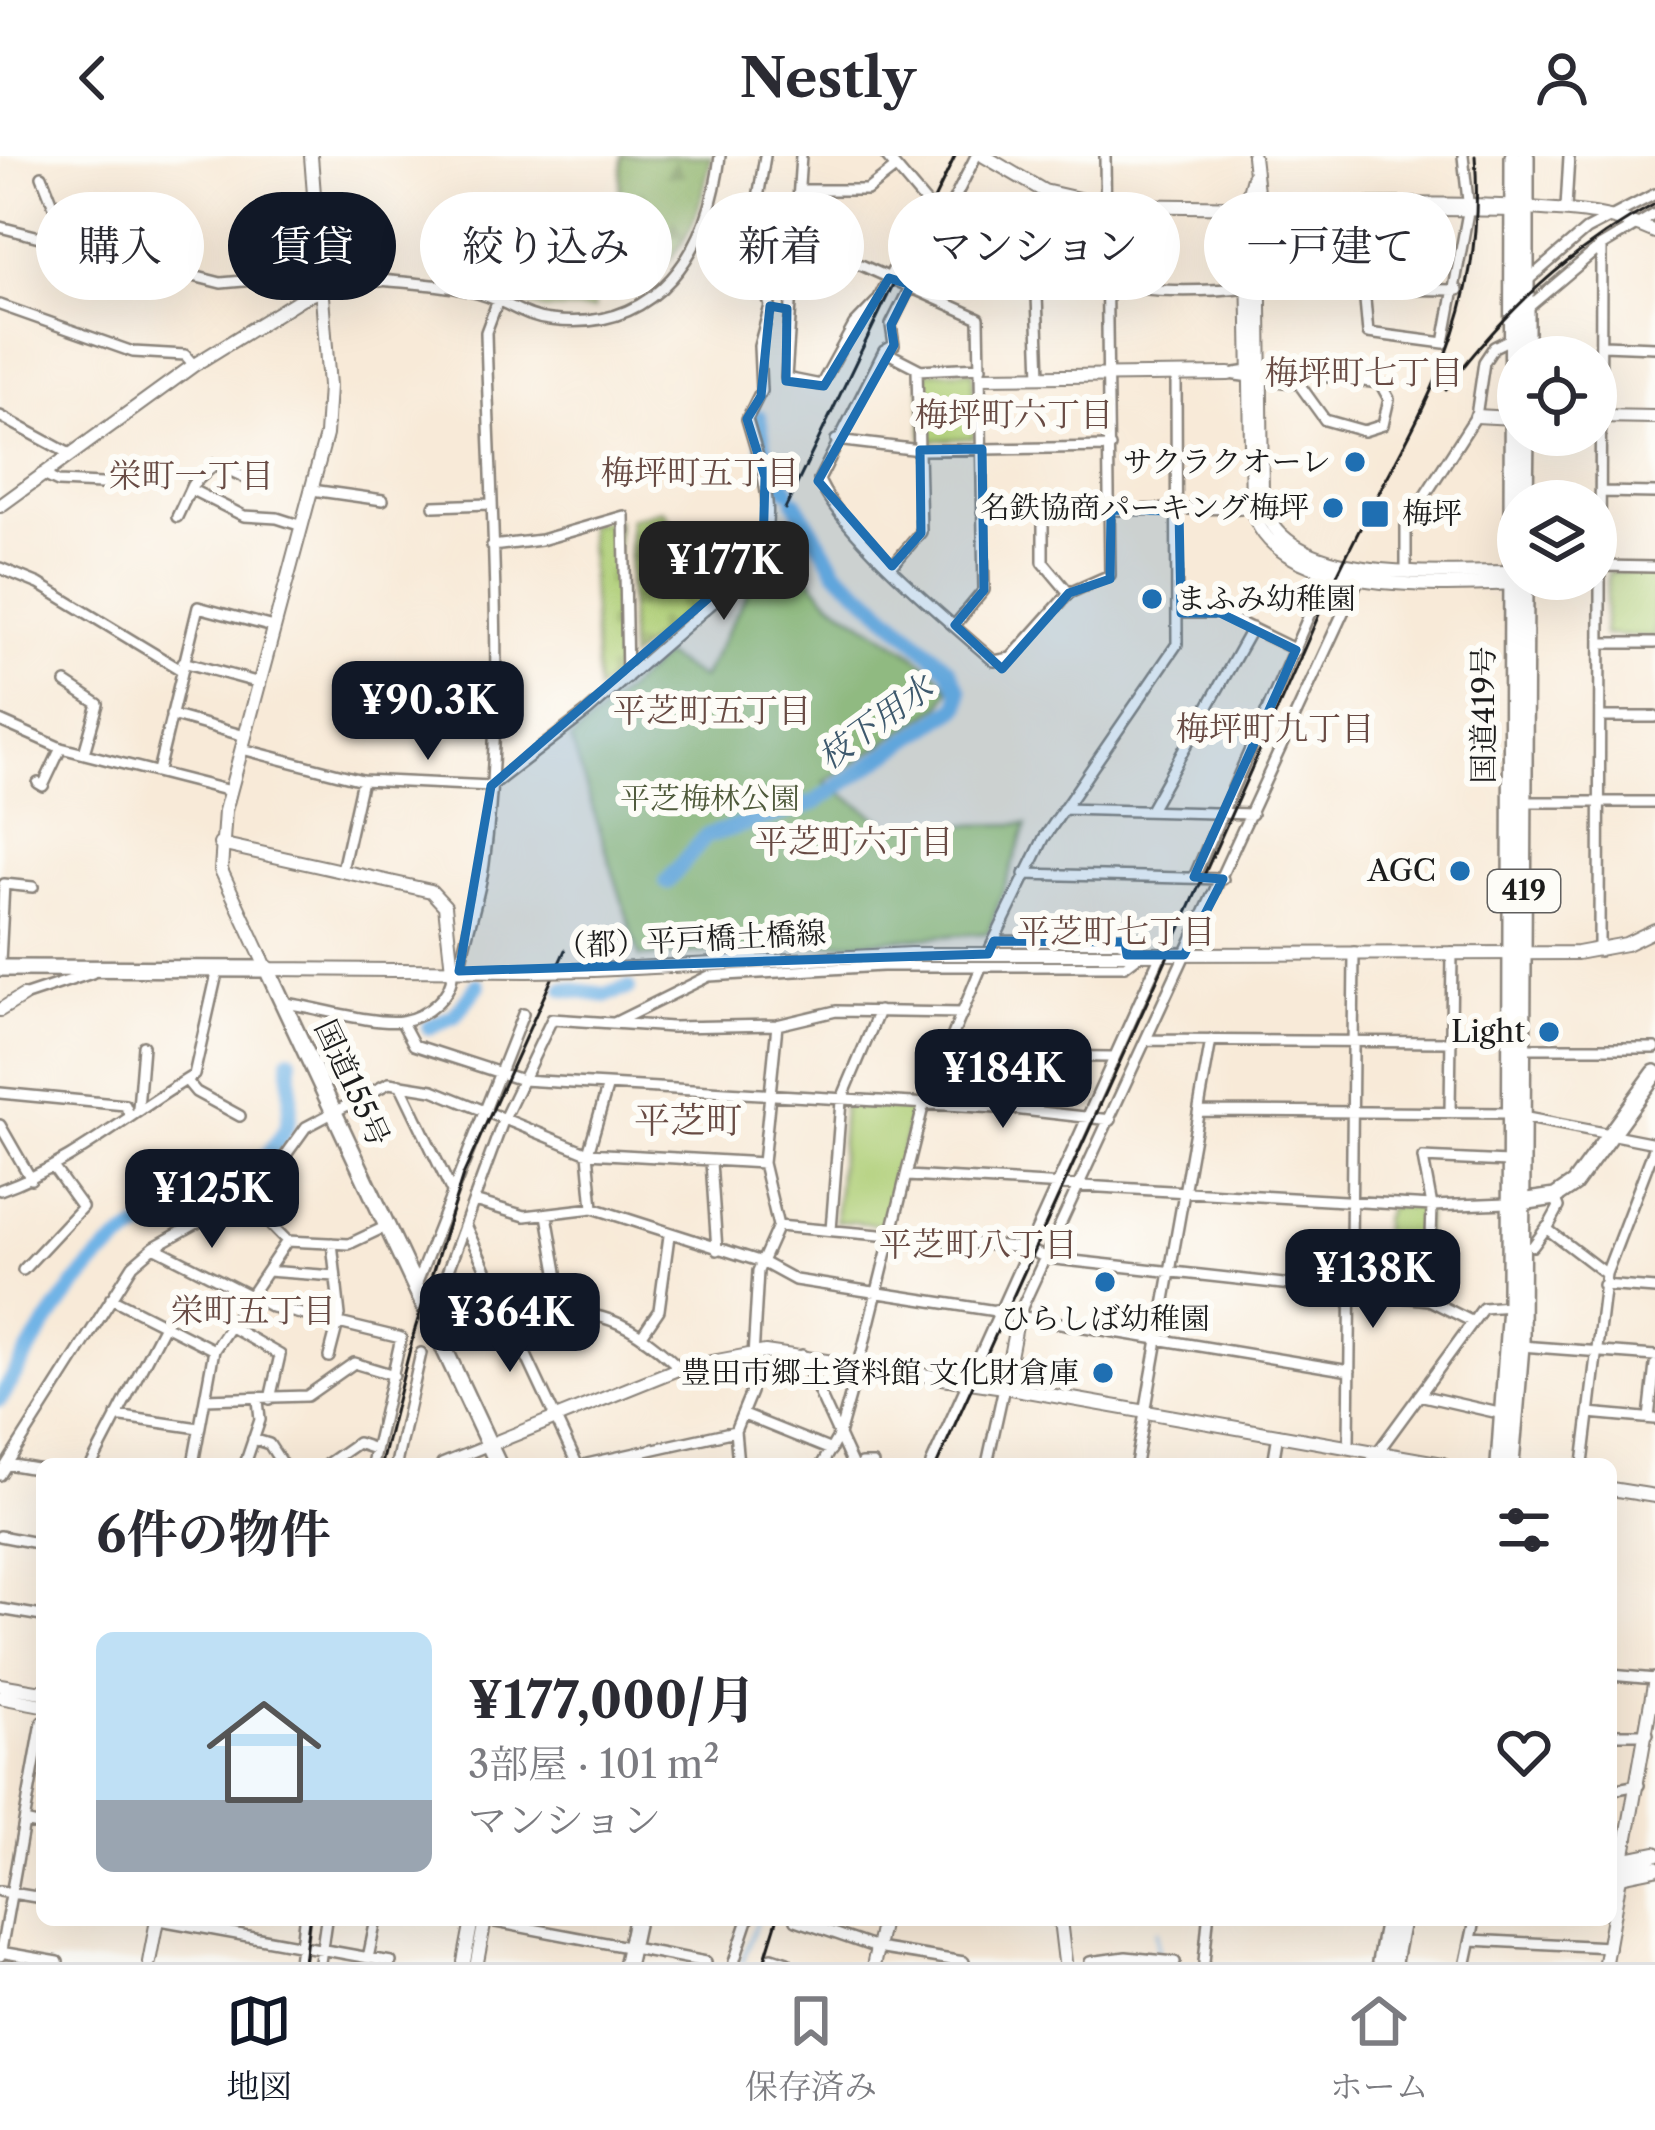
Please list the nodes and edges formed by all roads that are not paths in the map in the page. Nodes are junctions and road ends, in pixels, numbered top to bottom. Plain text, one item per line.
1 (311, 156) edge
2 (720, 156) edge
3 (765, 156) edge
4 (801, 156) edge
5 (886, 156) edge
6 (980, 156) edge
7 (1105, 156) edge
8 (1253, 156) edge
9 (1463, 156) edge
10 (1513, 156) edge
11 (1526, 156) edge
12 (1569, 156) edge
13 (894, 170) junction
14 (42, 176) dead end
15 (800, 190) joint
16 (48, 192) edge
17 (314, 192) edge
18 (915, 192) edge
19 (960, 192) edge
20 (1049, 192) edge
21 (1105, 192) edge
22 (1253, 192) edge
23 (1655, 194) edge
24 (1456, 206) edge
25 (1468, 206) junction
26 (1518, 208) junction
27 (1566, 208) junction
28 (1655, 214) edge
29 (1610, 215) junction
30 (1635, 224) junction
31 (0, 227) edge
32 (1655, 232) edge
33 (36, 235) edge
34 (1601, 245) junction
35 (672, 275) edge
36 (888, 280) edge
37 (1526, 282) junction
38 (1458, 290) joint
39 (1456, 298) edge
40 (305, 300) edge
41 (323, 300) edge
42 (498, 300) joint
43 (645, 300) edge
44 (788, 300) edge
45 (904, 300) edge
46 (941, 300) edge
47 (1037, 300) edge
48 (1107, 300) edge
49 (1254, 300) edge
50 (1365, 300) edge
51 (1455, 300) edge
52 (0, 305) edge
53 (770, 306) junction
54 (787, 309) junction
55 (1525, 310) junction
56 (1512, 336) edge
57 (1526, 336) edge
58 (1603, 336) edge
59 (1497, 346) edge
60 (1617, 346) edge
61 (1655, 347) edge
62 (884, 352) junction
63 (194, 365) junction
64 (919, 369) junction
65 (981, 372) junction
66 (1176, 374) junction
67 (1228, 374) joint
68 (1256, 374) junction
69 (1108, 376) junction
70 (1040, 377) junction
71 (0, 416) edge
72 (1476, 416) junction
73 (1617, 416) edge
74 (1497, 417) edge
75 (1655, 417) edge
76 (836, 440) junction
77 (1110, 447) junction
78 (982, 448) junction
79 (920, 450) junction
80 (68, 453) junction
81 (41, 474) junction
82 (246, 478) dead end
83 (123, 485) dead end
84 (190, 489) junction
85 (312, 490) junction
86 (1617, 492) edge
87 (1655, 493) edge
88 (383, 500) dead end
89 (489, 504) junction
90 (0, 506) edge
91 (434, 506) dead end
92 (1252, 508) junction
93 (1111, 510) junction
94 (1043, 511) junction
95 (1179, 511) junction
96 (982, 512) junction
97 (178, 518) dead end
98 (302, 526) junction
99 (492, 546) junction
100 (892, 566) junction
101 (1617, 567) edge
102 (1655, 567) edge
103 (0, 568) edge
104 (1406, 571) junction
105 (1328, 572) junction
106 (1497, 577) edge
107 (1359, 578) junction
108 (1497, 578) edge
109 (1069, 593) junction
110 (1521, 600) edge
111 (1521, 600) edge
112 (1600, 600) edge
113 (1180, 613) junction
114 (955, 625) junction
115 (273, 628) junction
116 (1252, 628) junction
117 (1655, 643) edge
118 (1601, 644) junction
119 (1296, 650) junction
120 (182, 666) junction
121 (627, 678) junction
122 (66, 682) dead end
123 (260, 683) junction
124 (171, 715) junction
125 (1600, 717) junction
126 (1655, 717) edge
127 (431, 718) dead end
128 (0, 721) edge
129 (494, 731) junction
130 (243, 742) junction
131 (61, 748) junction
132 (84, 754) junction
133 (158, 771) junction
134 (362, 780) junction
135 (38, 783) dead end
136 (491, 786) junction
137 (230, 791) junction
138 (1523, 802) junction
139 (1655, 802) edge
140 (1599, 805) junction
141 (1063, 809) junction
142 (1150, 810) junction
143 (1226, 812) junction
144 (1252, 814) junction
145 (220, 844) junction
146 (343, 870) junction
147 (1024, 874) junction
148 (1194, 878) junction
149 (1223, 879) junction
150 (33, 887) dead end
151 (1655, 930) edge
152 (994, 941) junction
153 (1599, 951) junction
154 (1354, 952) junction
155 (1452, 952) junction
156 (1517, 953) junction
157 (1128, 954) junction
158 (1161, 954) junction
159 (1184, 955) junction
160 (0, 965) edge
161 (982, 965) junction
162 (111, 966) junction
163 (40, 967) junction
164 (219, 967) junction
165 (267, 969) junction
166 (455, 970) junction
167 (23, 997) junction
168 (285, 1003) junction
169 (0, 1010) edge
170 (879, 1011) junction
171 (963, 1013) junction
172 (523, 1014) dead end
173 (401, 1021) junction
174 (615, 1022) junction
175 (777, 1025) junction
176 (1148, 1040) junction
177 (1211, 1040) junction
178 (1353, 1042) junction
179 (1450, 1042) junction
180 (143, 1046) dead end
181 (1523, 1048) junction
182 (1655, 1048) edge
183 (945, 1055) junction
184 (1111, 1057) junction
185 (1655, 1073) edge
186 (498, 1074) junction
187 (186, 1080) junction
188 (521, 1080) junction
189 (400, 1084) junction
190 (607, 1088) junction
191 (0, 1093) edge
192 (767, 1098) junction
193 (841, 1102) junction
194 (923, 1107) junction
195 (334, 1110) junction
196 (134, 1111) junction
197 (1199, 1111) junction
198 (1351, 1112) junction
199 (1450, 1112) junction
200 (484, 1113) junction
201 (1516, 1115) junction
202 (240, 1116) dead end
203 (1084, 1117) junction
204 (1111, 1120) junction
205 (503, 1121) junction
206 (0, 1125) edge
207 (1611, 1134) junction
208 (1655, 1144) edge
209 (589, 1153) junction
210 (711, 1162) junction
211 (1508, 1162) junction
212 (763, 1163) junction
213 (53, 1167) junction
214 (907, 1176) junction
215 (31, 1179) junction
216 (1056, 1185) junction
217 (1079, 1188) junction
218 (0, 1190) edge
219 (452, 1192) junction
220 (1183, 1193) junction
221 (244, 1197) junction
222 (1556, 1197) junction
223 (474, 1201) junction
224 (1351, 1201) junction
225 (1515, 1203) junction
226 (1432, 1206) junction
227 (592, 1208) junction
228 (547, 1215) junction
229 (465, 1225) junction
230 (388, 1226) junction
231 (778, 1226) junction
232 (1547, 1227) junction
233 (831, 1230) junction
234 (669, 1236) junction
235 (891, 1236) junction
236 (287, 1241) junction
237 (332, 1243) junction
238 (1533, 1246) dead end
239 (154, 1247) junction
240 (1026, 1248) junction
241 (717, 1250) junction
242 (1046, 1258) junction
243 (762, 1262) junction
244 (23, 1270) dead end
245 (267, 1271) junction
246 (1170, 1272) junction
247 (335, 1276) junction
248 (1605, 1279) junction
249 (416, 1285) junction
250 (1655, 1289) edge
251 (1350, 1291) junction
252 (877, 1293) junction
253 (250, 1296) junction
254 (111, 1298) junction
255 (1429, 1300) junction
256 (1510, 1306) junction
257 (996, 1311) junction
258 (544, 1312) junction
259 (509, 1316) junction
260 (1018, 1316) junction
261 (430, 1319) junction
262 (336, 1321) junction
263 (1473, 1322) junction
264 (164, 1324) junction
265 (231, 1327) junction
266 (642, 1335) junction
267 (1158, 1339) junction
268 (1521, 1346) junction
269 (214, 1350) junction
270 (1595, 1351) junction
271 (752, 1352) junction
272 (421, 1353) dead end
273 (802, 1355) junction
274 (329, 1357) dead end
275 (1655, 1360) edge
276 (859, 1364) junction
277 (680, 1368) junction
278 (1350, 1371) junction
279 (394, 1375) junction
280 (966, 1384) junction
281 (1004, 1387) junction
282 (1419, 1395) junction
283 (205, 1399) junction
284 (270, 1399) junction
285 (258, 1400) junction
286 (1145, 1413) junction
287 (1589, 1413) junction
288 (744, 1414) junction
289 (1503, 1414) junction
290 (116, 1416) junction
291 (554, 1416) junction
292 (1652, 1419) edge
293 (199, 1428) junction
294 (735, 1431) junction
295 (1278, 1434) junction
296 (838, 1435) junction
297 (254, 1439) junction
298 (489, 1444) junction
299 (1348, 1446) junction
300 (375, 1449) junction
301 (830, 1450) junction
302 (1380, 1451) junction
303 (95, 1458) edge
304 (194, 1458) edge
305 (247, 1458) edge
306 (279, 1458) edge
307 (336, 1458) edge
308 (373, 1458) edge
309 (397, 1458) edge
310 (456, 1458) edge
311 (495, 1458) edge
312 (578, 1458) edge
313 (610, 1458) edge
314 (737, 1458) edge
315 (825, 1458) edge
316 (853, 1458) edge
317 (934, 1458) edge
318 (988, 1458) edge
319 (1137, 1458) edge
320 (1274, 1458) edge
321 (1374, 1458) edge
322 (1414, 1458) edge
323 (1499, 1458) edge
324 (1512, 1458) edge
325 (1584, 1458) edge
326 (7, 1464) junction
327 (36, 1469) edge
328 (0, 1475) edge
329 (1617, 1490) edge
330 (1655, 1496) edge
331 (0, 1536) edge
332 (36, 1543) edge
333 (0, 1609) edge
334 (36, 1615) edge
335 (1617, 1676) edge
336 (1655, 1679) edge
337 (0, 1684) edge
338 (36, 1691) edge
339 (0, 1697) edge
340 (36, 1704) edge
341 (1617, 1734) edge
342 (1648, 1734) junction
343 (36, 1778) edge
344 (1640, 1785) junction
345 (1617, 1789) edge
346 (24, 1822) junction
347 (36, 1825) edge
348 (1655, 1853) edge
349 (1655, 1868) edge
350 (1617, 1869) edge
351 (6, 1892) edge
352 (36, 1897) edge
353 (158, 1926) edge
354 (228, 1926) edge
355 (303, 1926) edge
356 (325, 1926) edge
357 (375, 1926) edge
358 (471, 1926) edge
359 (484, 1926) edge
360 (510, 1926) edge
361 (746, 1926) edge
362 (810, 1926) edge
363 (1061, 1926) edge
364 (1207, 1926) edge
365 (1387, 1926) edge
366 (1401, 1926) edge
367 (1474, 1926) edge
368 (1611, 1926) edge
369 (1471, 1940) junction
370 (301, 1946) junction
371 (1609, 1947) junction
372 (322, 1949) junction
373 (0, 1953) edge
374 (629, 1955) edge
375 (876, 1955) edge
376 (772, 1957) dead end
377 (368, 1958) junction
378 (1111, 1960) edge
379 (58, 1962) edge
380 (149, 1962) edge
381 (299, 1962) edge
382 (320, 1962) edge
383 (391, 1962) edge
384 (464, 1962) edge
385 (477, 1962) edge
386 (706, 1962) edge
387 (734, 1962) edge
388 (787, 1962) edge
389 (964, 1962) edge
390 (1065, 1962) edge
391 (1090, 1962) edge
392 (1175, 1962) edge
393 (1204, 1962) edge
394 (1380, 1962) edge
395 (1393, 1962) edge
396 (1466, 1962) edge
397 (1605, 1962) edge

1 - 17 street
2 - 35 street
3 - 53 street
4 - 15 street
5 - 13 street
6 - 19 street
6 - 20 street
7 - 21 street
8 - 22 street
9 - 25 street
10 - 26 highway, 国道419号 / 419
11 - 26 highway, 国道419号 / 419
12 - 27 street
13 - 15 street
13 - 18 street
14 - 16 street
23 - 29 street
24 - 25 street
25 - 26 street
25 - 38 street
26 - 27 street
26 - 37 highway, 国道419号 / 419
26 - 56 highway, 国道419号 / 419
27 - 29 street
28 - 30 street
29 - 30 street
29 - 37 street
30 - 32 street
30 - 34 street
31 - 33 street
34 - 55 street
34 - 58 street
36 - 54 street
37 - 55 highway, 国道419号 / 419
38 - 39 street
40 - 63 street
41 - 85 street
42 - 43 street
42 - 89 street
44 - 54 street
45 - 62 street
46 - 65 street
47 - 70 street
48 - 69 street
49 - 68 street
50 - 51 street
52 - 63 street
53 - 54 street
53 - 121 street
55 - 57 highway, 国道419号 / 419
59 - 72 street
60 - 61 street
62 - 64 street
62 - 76 street
63 - 80 street
64 - 65 street
64 - 79 street
65 - 70 street
65 - 78 street
66 - 67 street
66 - 69 street
66 - 95 street
67 - 68 street
68 - 68 street
68 - 92 street
68 - 104 street
69 - 70 street
69 - 77 street
71 - 80 street
72 - 74 street
72 - 104 street
73 - 75 street
76 - 79 street
76 - 100 street
77 - 78 street
77 - 93 street
78 - 79 street
78 - 96 street
79 - 100 street
80 - 81 street
81 - 83 street
81 - 90 street
82 - 84 street
84 - 97 street
84 - 98 street
85 - 88 street
85 - 98 street
86 - 87 street
89 - 91 street
89 - 99 street
92 - 95 street
92 - 105 street
93 - 94 street
93 - 95 street
93 - 109 street
94 - 96 street
94 - 109 street
95 - 113 street
96 - 114 street
98 - 115 street
99 - 121 street
99 - 129 street
100 - 114 street
101 - 102 street
103 - 120 street
104 - 106 street
105 - 107 street
105 - 119 street
107 - 108 street
107 - 144 street
109 - 114 street
110 - 138 highway, 国道419号 / 419
111 - 156 highway, 国道419号 / 419
112 - 118 street
113 - 116 street
113 - 141 street
115 - 120 street
115 - 123 street
116 - 119 street
116 - 142 street
117 - 118 street
118 - 125 street
119 - 143 street
120 - 123 street
120 - 124 street
121 - 136 street
122 - 132 street
123 - 130 street
124 - 130 street
124 - 133 street
125 - 126 street
125 - 140 street
127 - 129 street
128 - 131 street
129 - 136 street
130 - 134 street
130 - 137 street
131 - 132 street
131 - 135 street
132 - 133 street
133 - 137 street
134 - 136 street
134 - 146 street
136 - 166 street
137 - 145 street
138 - 140 street
138 - 156 highway, 国道419号 / 419
139 - 140 street
140 - 153 street
141 - 142 street
141 - 147 street
142 - 143 street
143 - 144 street
143 - 148 street
144 - 149 street
145 - 146 street
145 - 165 street
146 - 166 street
147 - 148 street
147 - 152 street
148 - 149 street
149 - 159 street
150 - 160 street
151 - 153 street, （都）平戸橋土橋線
152 - 157 street
152 - 161 street
153 - 156 street, （都）平戸橋土橋線
154 - 155 street, （都）平戸橋土橋線
154 - 159 street, （都）平戸橋土橋線
154 - 178 street
155 - 156 street, （都）平戸橋土橋線
155 - 179 street
156 - 181 highway, 国道419号 / 419
156 - 201 highway, 国道419号 / 419
157 - 158 street, （都）平戸橋土橋線
157 - 161 street
157 - 166 street, （都）平戸橋土橋線, bridge
158 - 159 street, （都）平戸橋土橋線
158 - 184 street
159 - 176 street
160 - 163 highway
161 - 171 street
161 - 174 street
162 - 163 highway
162 - 164 highway
162 - 167 street
163 - 167 street
164 - 165 highway
164 - 187 street
165 - 166 street, （都）平戸橋土橋線
165 - 168 highway, 国道155号
166 - 173 street
167 - 169 street
168 - 173 street
168 - 195 highway, 国道155号
170 - 171 street
170 - 175 street
170 - 193 street
171 - 183 street
172 - 186 street
173 - 186 street
174 - 175 street
174 - 188 street
175 - 192 street
176 - 177 street
176 - 204 street
177 - 178 street
177 - 197 street
178 - 179 street
178 - 198 street
179 - 199 street
180 - 196 street
181 - 182 street
181 - 201 highway, 国道419号 / 419
183 - 184 street
183 - 194 street
184 - 203 street
185 - 207 highway
186 - 188 street
186 - 200 street
187 - 196 street
187 - 202 street
188 - 190 street
188 - 205 street
189 - 195 street
189 - 200 street
189 - 219 street
190 - 192 street
190 - 209 street
191 - 196 street
192 - 193 street
192 - 212 street
193 - 194 street
193 - 233 street
194 - 203 street
194 - 214 street
195 - 221 street
195 - 230 highway, 国道155号
196 - 213 street
197 - 198 street
197 - 220 street
198 - 199 street
198 - 224 street
199 - 201 street
200 - 205 street
200 - 219 street
201 - 207 street
201 - 211 highway, 国道419号 / 419
201 - 225 highway, 国道419号 / 419
203 - 204 street
203 - 216 street
204 - 217 street
205 - 209 street
205 - 223 street
206 - 215 street
207 - 208 street
207 - 222 highway
208 - 248 street
209 - 210 street
209 - 227 street
210 - 212 street
210 - 241 street
211 - 225 highway, 国道419号 / 419
211 - 226 street
212 - 231 street
213 - 215 street
213 - 244 street
214 - 216 street
214 - 235 street
215 - 218 street
216 - 217 street
216 - 240 street
217 - 220 street
217 - 242 street
219 - 249 street
220 - 224 street
220 - 246 street
221 - 236 street
221 - 239 street
222 - 225 highway
222 - 232 street
223 - 228 street
223 - 229 street
224 - 226 street
224 - 251 street
225 - 226 street
225 - 256 highway
225 - 268 highway
226 - 255 street
227 - 228 street
227 - 234 street
228 - 258 street
229 - 259 street
229 - 261 street
230 - 237 street
230 - 249 highway, 国道155号
231 - 233 street
231 - 243 street
232 - 238 street
232 - 248 street
233 - 235 street
234 - 241 street
234 - 266 street
235 - 240 street
235 - 252 street
236 - 237 street
236 - 245 street
237 - 247 street
239 - 253 street
239 - 254 street
240 - 242 street
240 - 257 street
241 - 243 street
242 - 246 street
242 - 260 street
243 - 252 street
243 - 271 street
245 - 247 street
245 - 253 street
246 - 251 street
246 - 267 street
247 - 262 street
248 - 250 street
248 - 270 street
249 - 261 highway, 国道155号
251 - 255 street
251 - 278 street
252 - 257 street
252 - 276 street
253 - 262 street
253 - 265 street
254 - 264 street
254 - 326 street
255 - 263 street
256 - 263 street
256 - 289 highway
257 - 260 street
257 - 280 street
258 - 259 street
258 - 266 street
259 - 291 street
260 - 267 street
260 - 281 street
261 - 298 highway, 国道155号
262 - 274 street
262 - 279 street
263 - 282 street
264 - 269 street
264 - 290 street
265 - 269 street
265 - 284 street
266 - 277 street
267 - 278 street
267 - 286 street
268 - 270 street
268 - 324 highway
269 - 283 street
270 - 275 street
270 - 287 street
271 - 273 street
271 - 277 street
271 - 288 street
272 - 309 street
273 - 276 street
273 - 296 street
275 - 292 street
276 - 280 street
276 - 296 street
277 - 291 street
278 - 299 street
279 - 284 street
279 - 300 street
280 - 281 street
280 - 317 street
281 - 286 street
281 - 318 street
282 - 289 street
282 - 302 street
283 - 285 street
283 - 293 street
284 - 285 street
285 - 297 street
286 - 295 street
286 - 319 street
287 - 292 street
287 - 325 street
288 - 294 street
288 - 301 street
289 - 323 highway
290 - 293 street
290 - 303 street
291 - 298 street
291 - 312 street
293 - 304 street
294 - 313 street
294 - 314 street
295 - 299 street
295 - 320 street
296 - 301 street
296 - 316 street
297 - 305 street
297 - 306 street
298 - 310 street
298 - 311 highway, 国道155号
299 - 302 street
300 - 307 street
300 - 308 street
301 - 315 street
302 - 321 street
302 - 322 street
326 - 327 street
326 - 328 street
329 - 330 street
331 - 332 street
333 - 334 street
335 - 336 street
336 - 342 street
337 - 338 street
339 - 340 street
341 - 342 street
342 - 344 street
343 - 346 street
344 - 345 street
344 - 350 street
346 - 347 street
346 - 351 street
348 - 350 main road
349 - 350 main road
351 - 352 street
351 - 373 street
353 - 380 street
354 - 370 street
355 - 370 street
356 - 372 street
357 - 377 street
358 - 384 street
359 - 385 street
360 - 374 street
361 - 387 street
362 - 375 street
363 - 390 street
364 - 393 street
365 - 394 highway
366 - 395 highway
367 - 369 street
368 - 371 street
369 - 371 street
369 - 396 street
370 - 372 street
370 - 381 street
371 - 397 street
372 - 377 street
372 - 382 street
373 - 379 street
374 - 386 street
375 - 389 street
376 - 388 street
377 - 383 street
378 - 391 street
378 - 392 street

